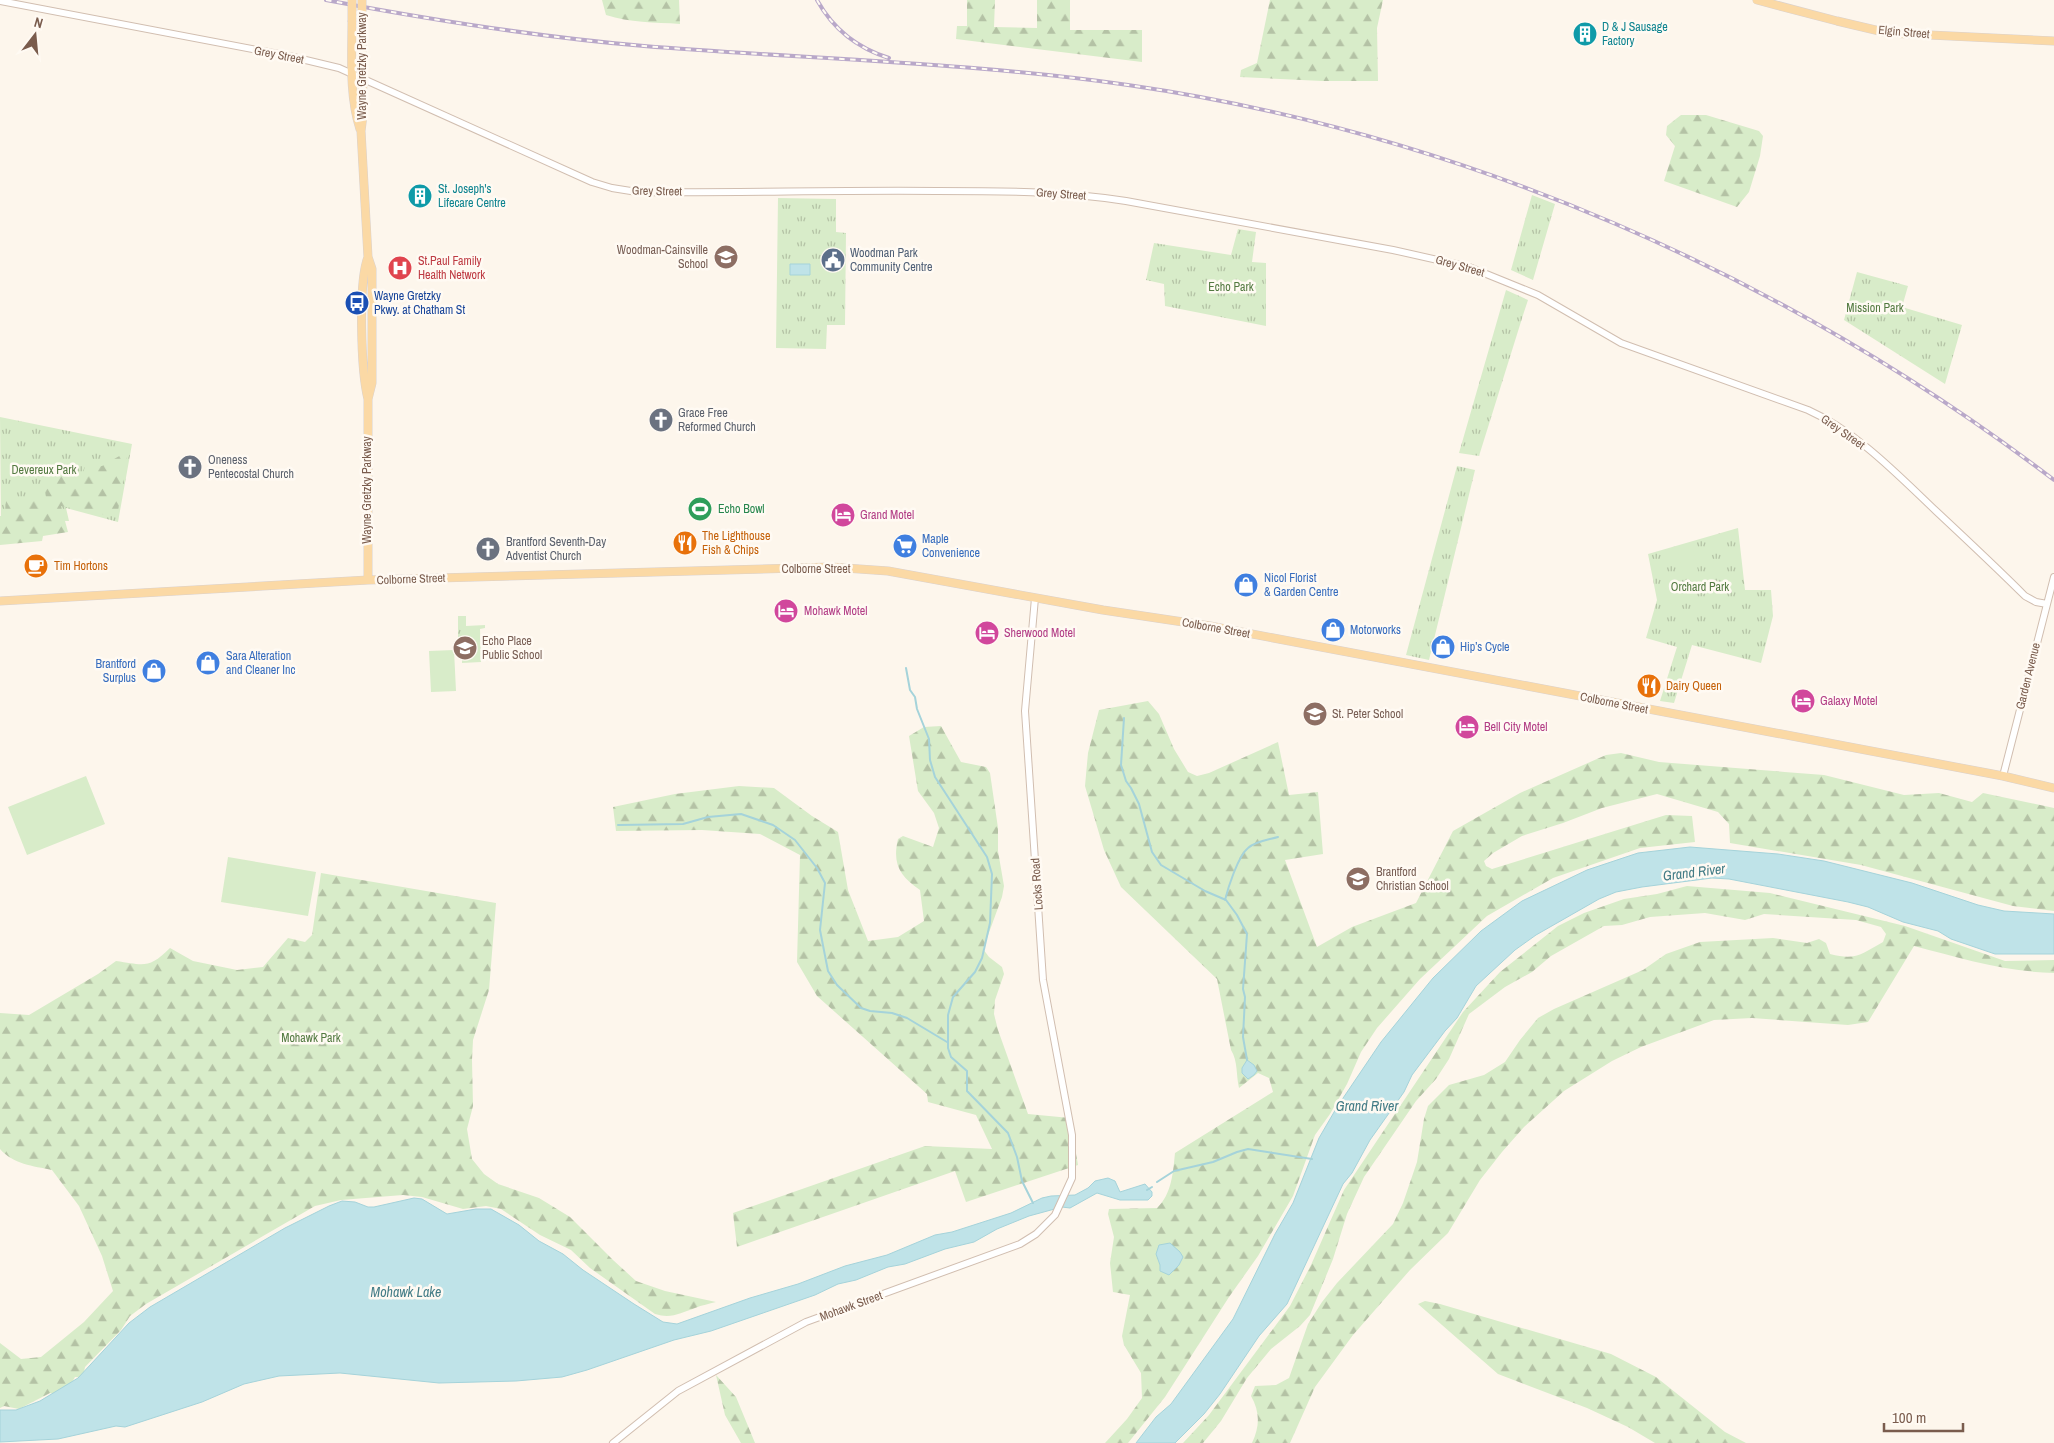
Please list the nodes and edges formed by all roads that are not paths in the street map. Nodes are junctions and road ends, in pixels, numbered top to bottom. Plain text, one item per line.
1 (352, 0) edge
2 (362, 0) edge
3 (1757, 0) edge
4 (0, 1) edge
5 (2054, 41) edge
6 (352, 74) junction
7 (363, 79) junction
8 (361, 131) junction
9 (2054, 577) edge
10 (368, 580) junction
11 (1035, 598) junction
12 (0, 601) edge
13 (2047, 604) junction
14 (2003, 776) junction
15 (2054, 788) edge
16 (1072, 1168) joint
17 (613, 1443) edge

1 - 6 main road, Wayne Gretzky Parkway, bridge
2 - 7 main road, Wayne Gretzky Parkway, bridge
3 - 5 main road, Elgin Street
4 - 6 street, Grey Street
6 - 7 street, Grey Street
6 - 8 main road, Wayne Gretzky Parkway
7 - 8 main road, Wayne Gretzky Parkway
7 - 13 street, Grey Street
8 - 10 main road, Wayne Gretzky Parkway
9 - 13 street, Garden Avenue
10 - 11 main road, Colborne Street
10 - 12 main road, Colborne Street
11 - 14 main road, Colborne Street
11 - 16 street, Locks Road
13 - 14 street, Garden Avenue
14 - 15 main road, Colborne Street
16 - 17 street, Mohawk Street

